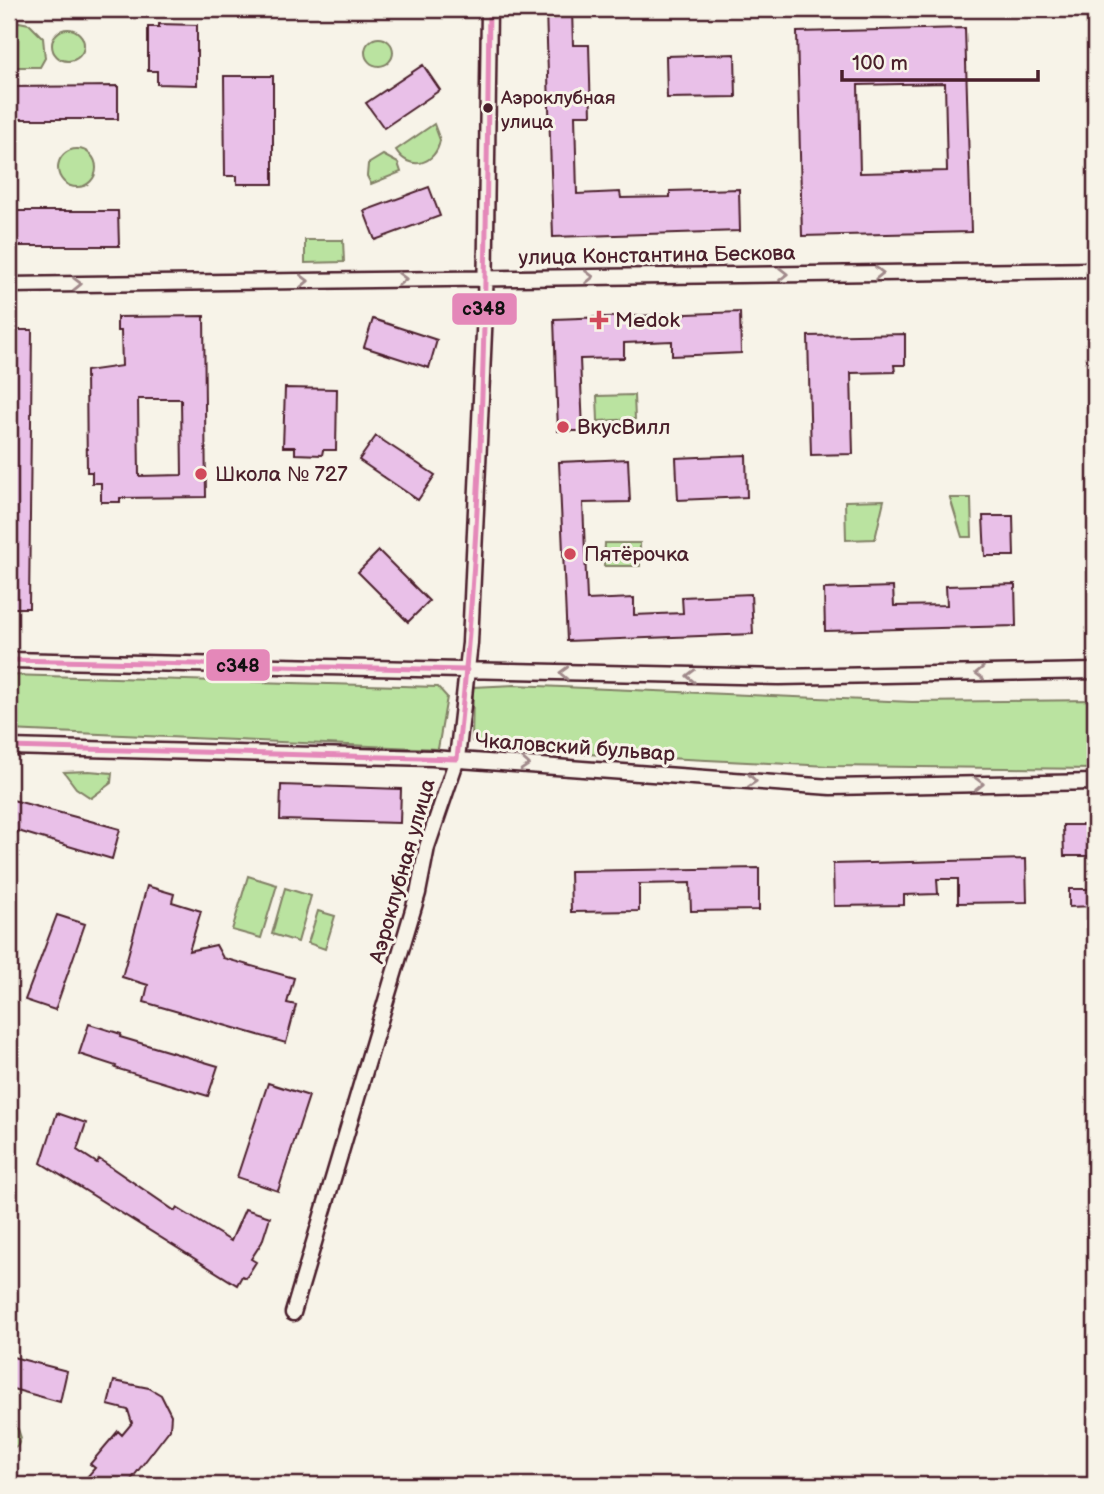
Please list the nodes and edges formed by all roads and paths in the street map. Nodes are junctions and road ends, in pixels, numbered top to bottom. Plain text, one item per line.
1 (489, 9) edge
2 (1095, 270) edge
3 (484, 278) junction
4 (9, 285) edge
5 (9, 660) edge
6 (467, 670) junction
7 (1095, 671) edge
8 (9, 747) edge
9 (457, 760) junction
10 (1095, 782) edge
11 (293, 1313) dead end

1 - 3 street, Аэроклубная улица
3 -> 2 street, улица Константина Бескова
4 -> 3 street, улица Константина Бескова
3 - 6 street, Аэроклубная улица
5 - 6 street
7 -> 6 street
6 - 9 street, Аэроклубная улица
8 - 9 street, Чкаловский бульвар
9 -> 10 street, Чкаловский бульвар
9 - 11 street, Аэроклубная улица

